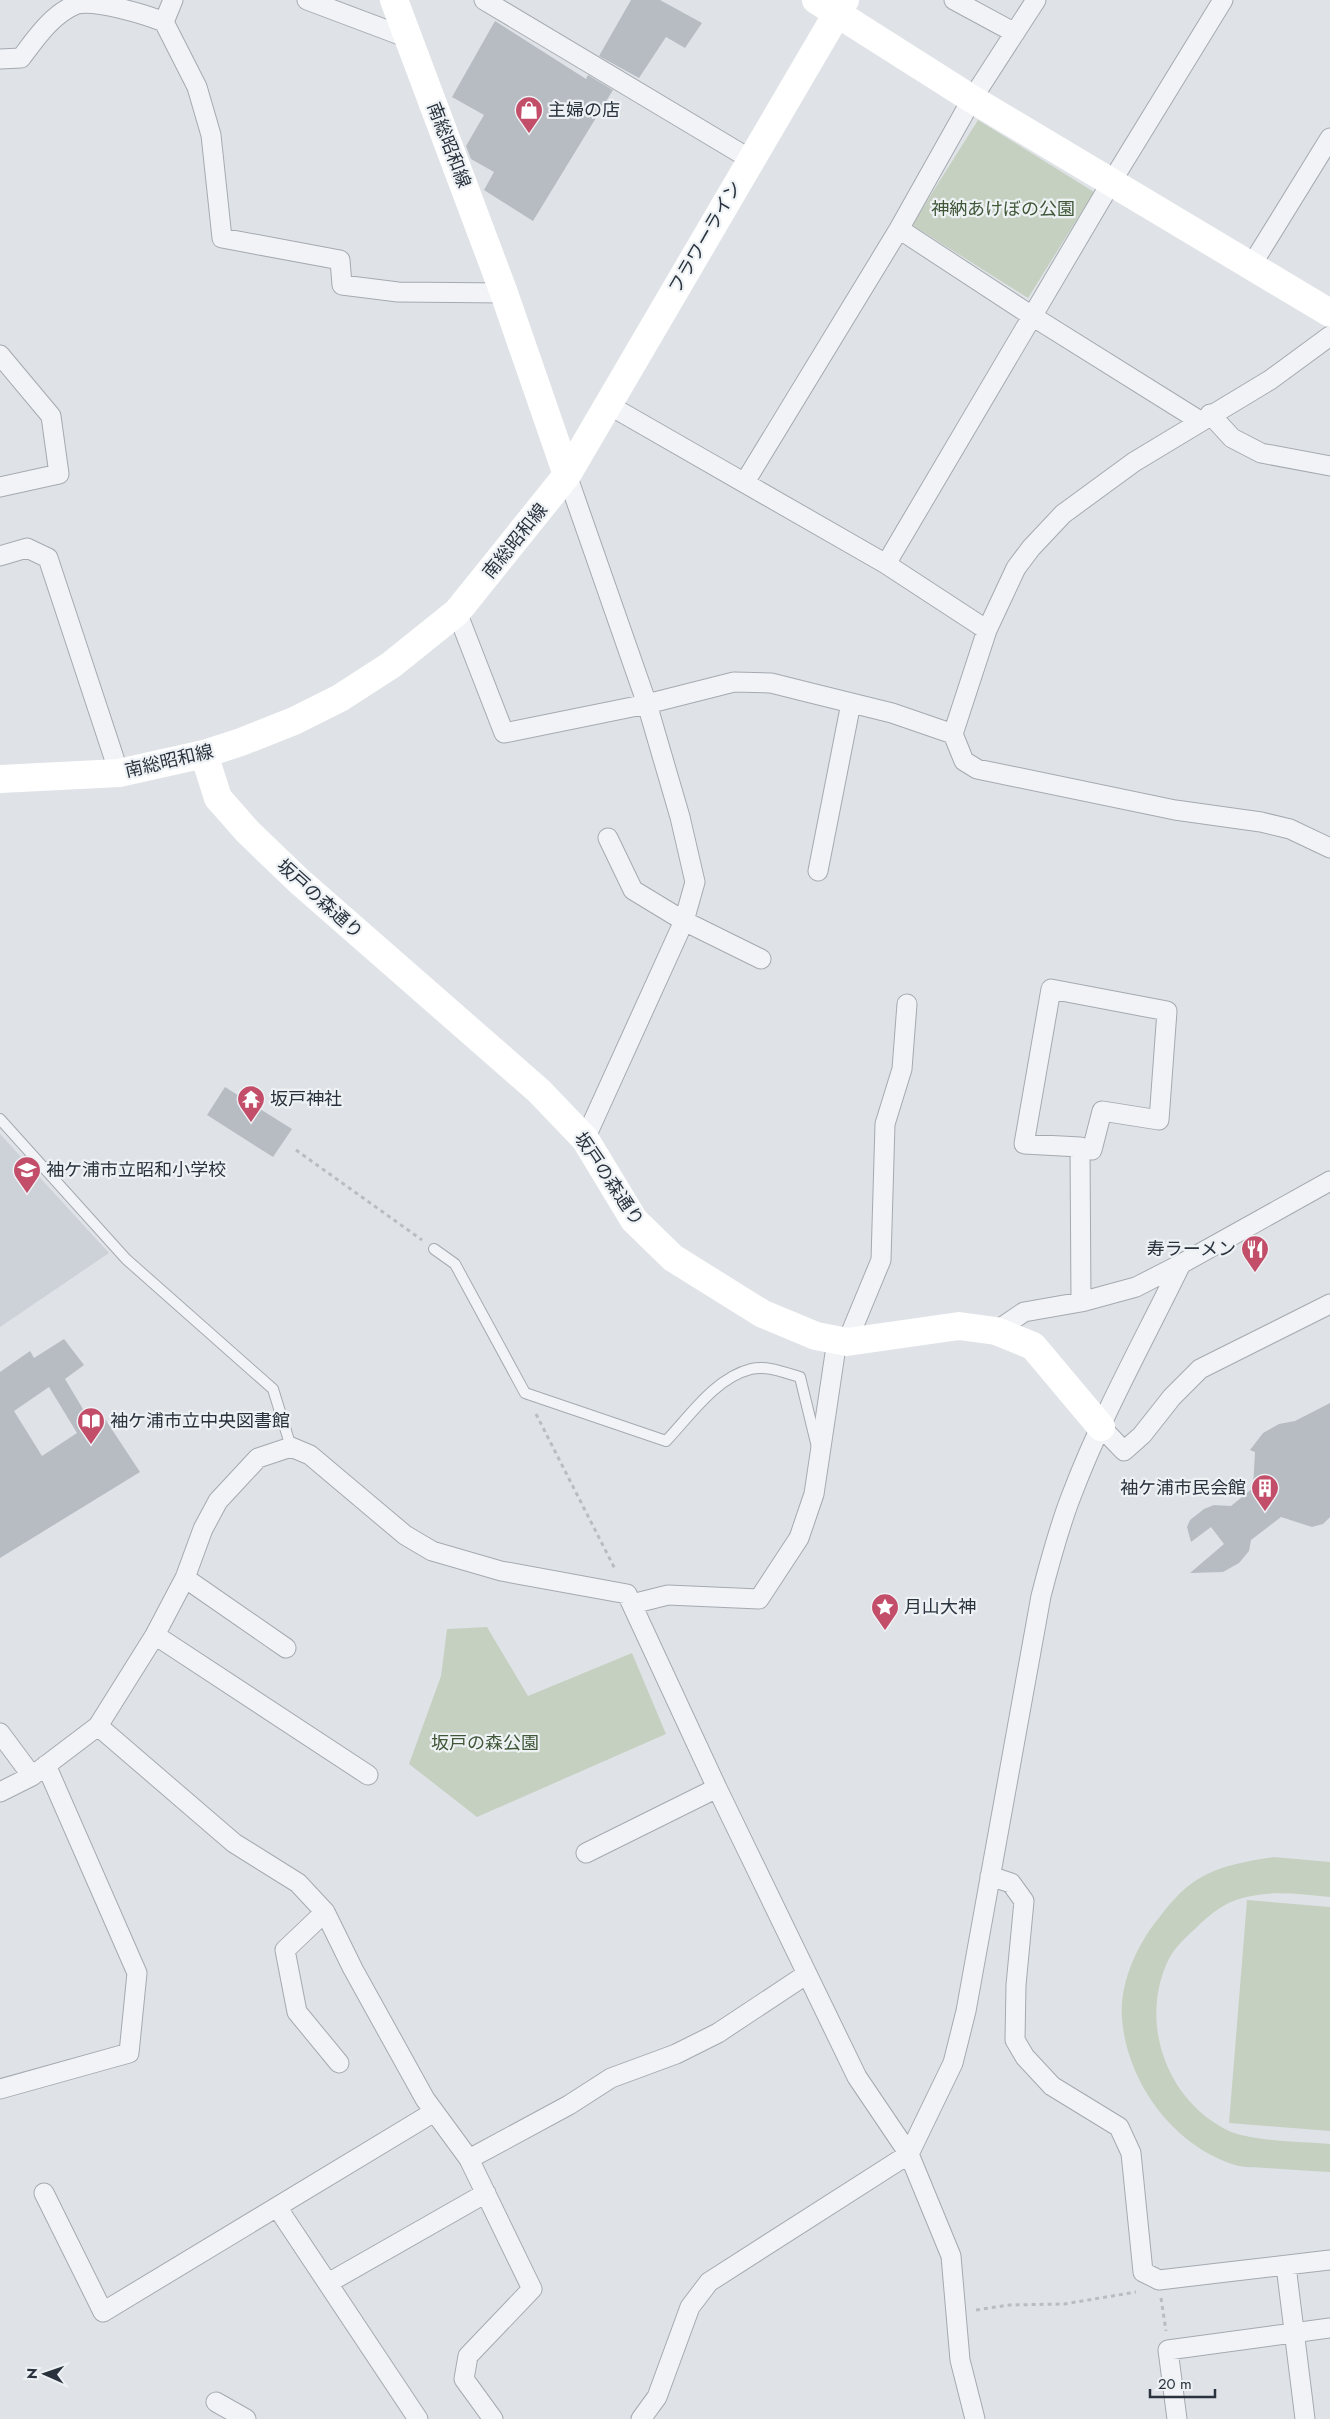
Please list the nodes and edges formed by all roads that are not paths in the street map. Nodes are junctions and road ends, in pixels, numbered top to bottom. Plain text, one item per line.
1 (173, 0) edge
2 (307, 0) edge
3 (394, 0) edge
4 (484, 0) edge
5 (954, 0) edge
6 (1036, 0) edge
7 (1223, 0) edge
8 (832, 4) edge
9 (164, 22) junction
10 (1015, 33) junction
11 (408, 38) junction
12 (0, 59) edge
13 (972, 99) junction
14 (1330, 138) edge
15 (750, 159) junction
16 (1112, 182) junction
17 (899, 229) junction
18 (1251, 266) junction
19 (504, 293) junction
20 (1330, 313) edge
21 (1032, 316) junction
22 (1330, 336) edge
23 (0, 355) edge
24 (607, 404) junction
25 (1205, 418) junction
26 (1330, 466) edge
27 (567, 475) junction
28 (745, 482) junction
29 (0, 487) edge
30 (0, 556) edge
31 (886, 564) junction
32 (457, 612) junction
33 (987, 630) junction
34 (851, 703) junction
35 (647, 704) junction
36 (952, 734) junction
37 (204, 754) junction
38 (119, 773) junction
39 (0, 779) edge
40 (608, 838) dead end
41 (1330, 848) edge
42 (818, 871) dead end
43 (684, 921) junction
44 (761, 958) dead end
45 (908, 1004) dead end
46 (0, 1119) edge
47 (585, 1139) junction
48 (1080, 1146) junction
49 (1330, 1181) edge
50 (434, 1249) road end
51 (1181, 1264) junction
52 (1081, 1302) junction
53 (1330, 1304) edge
54 (996, 1331) junction
55 (842, 1341) junction
56 (1101, 1428) junction
57 (291, 1447) junction
58 (818, 1454) junction
59 (185, 1578) junction
60 (630, 1599) junction
61 (155, 1635) junction
62 (286, 1648) dead end
63 (98, 1726) junction
64 (0, 1733) edge
65 (39, 1771) junction
66 (368, 1775) dead end
67 (718, 1788) junction
68 (0, 1792) edge
69 (586, 1853) dead end
70 (990, 1876) junction
71 (325, 1912) junction
72 (807, 1974) junction
73 (339, 2063) dead end
74 (1, 2086) edge
75 (434, 2112) junction
76 (909, 2154) junction
77 (469, 2159) junction
78 (44, 2193) dead end
79 (486, 2193) junction
80 (277, 2207) junction
81 (1330, 2260) edge
82 (1286, 2266) junction
83 (328, 2283) junction
84 (1330, 2328) edge
85 (1295, 2333) junction
86 (216, 2402) dead end
87 (246, 2419) edge
88 (418, 2419) edge
89 (493, 2419) edge
90 (641, 2419) edge
91 (976, 2419) edge
92 (1177, 2419) edge
93 (1305, 2419) edge

1 - 9 street
2 - 11 street
3 - 11 street, 南総昭和線
4 - 15 street
5 - 10 street
6 - 10 street
7 - 16 street
8 - 13 street
8 - 15 street, フラワーライン
9 - 12 street
9 - 19 street
10 - 13 street
11 - 19 street, 南総昭和線
13 - 16 street
13 - 17 street
14 - 18 street
15 - 24 street, フラワーライン
16 - 18 street
16 - 21 street
17 - 21 street
17 - 28 street
18 - 20 street
19 - 27 street, 南総昭和線
21 - 25 street
21 - 31 street
22 - 25 street
23 - 29 street
24 - 27 street, フラワーライン
24 - 28 street
25 - 26 street
25 - 33 street
27 - 32 street, 南総昭和線
27 - 35 street
28 - 31 street
30 - 38 street
31 - 33 street
32 - 35 street
32 - 37 street, 南総昭和線
33 - 36 street
34 - 35 street
34 - 36 street
34 - 42 street
35 - 43 street
36 - 41 street
37 - 38 street, 南総昭和線
37 - 47 street, 坂戸の森通り
38 - 39 street, 南総昭和線
40 - 43 street
43 - 44 street
43 - 47 street
45 - 55 street
46 - 57 lane
47 - 55 street, 坂戸の森通り
48 - 48 street
48 - 52 street
49 - 51 street
50 - 58 lane
51 - 52 street
51 - 56 street
52 - 54 street
53 - 56 street
54 - 55 street, 坂戸の森通り
54 - 56 street, 坂戸の森通り
55 - 58 street
56 - 70 street
57 - 59 street
57 - 60 street
58 - 60 street
59 - 61 street
59 - 62 street
60 - 67 street
61 - 63 street
61 - 66 street
63 - 65 street
63 - 71 street
64 - 65 street
65 - 68 street
65 - 74 street
67 - 69 street
67 - 72 street
70 - 76 street
70 - 82 street
71 - 73 street
71 - 75 street
72 - 76 street
72 - 77 street
75 - 77 street
75 - 80 street
76 - 90 street
76 - 91 street
77 - 79 street
78 - 80 street
79 - 83 street
79 - 89 street
80 - 83 street
81 - 82 street
82 - 85 street
83 - 88 street
84 - 85 street
85 - 92 street
85 - 93 street
86 - 87 street

